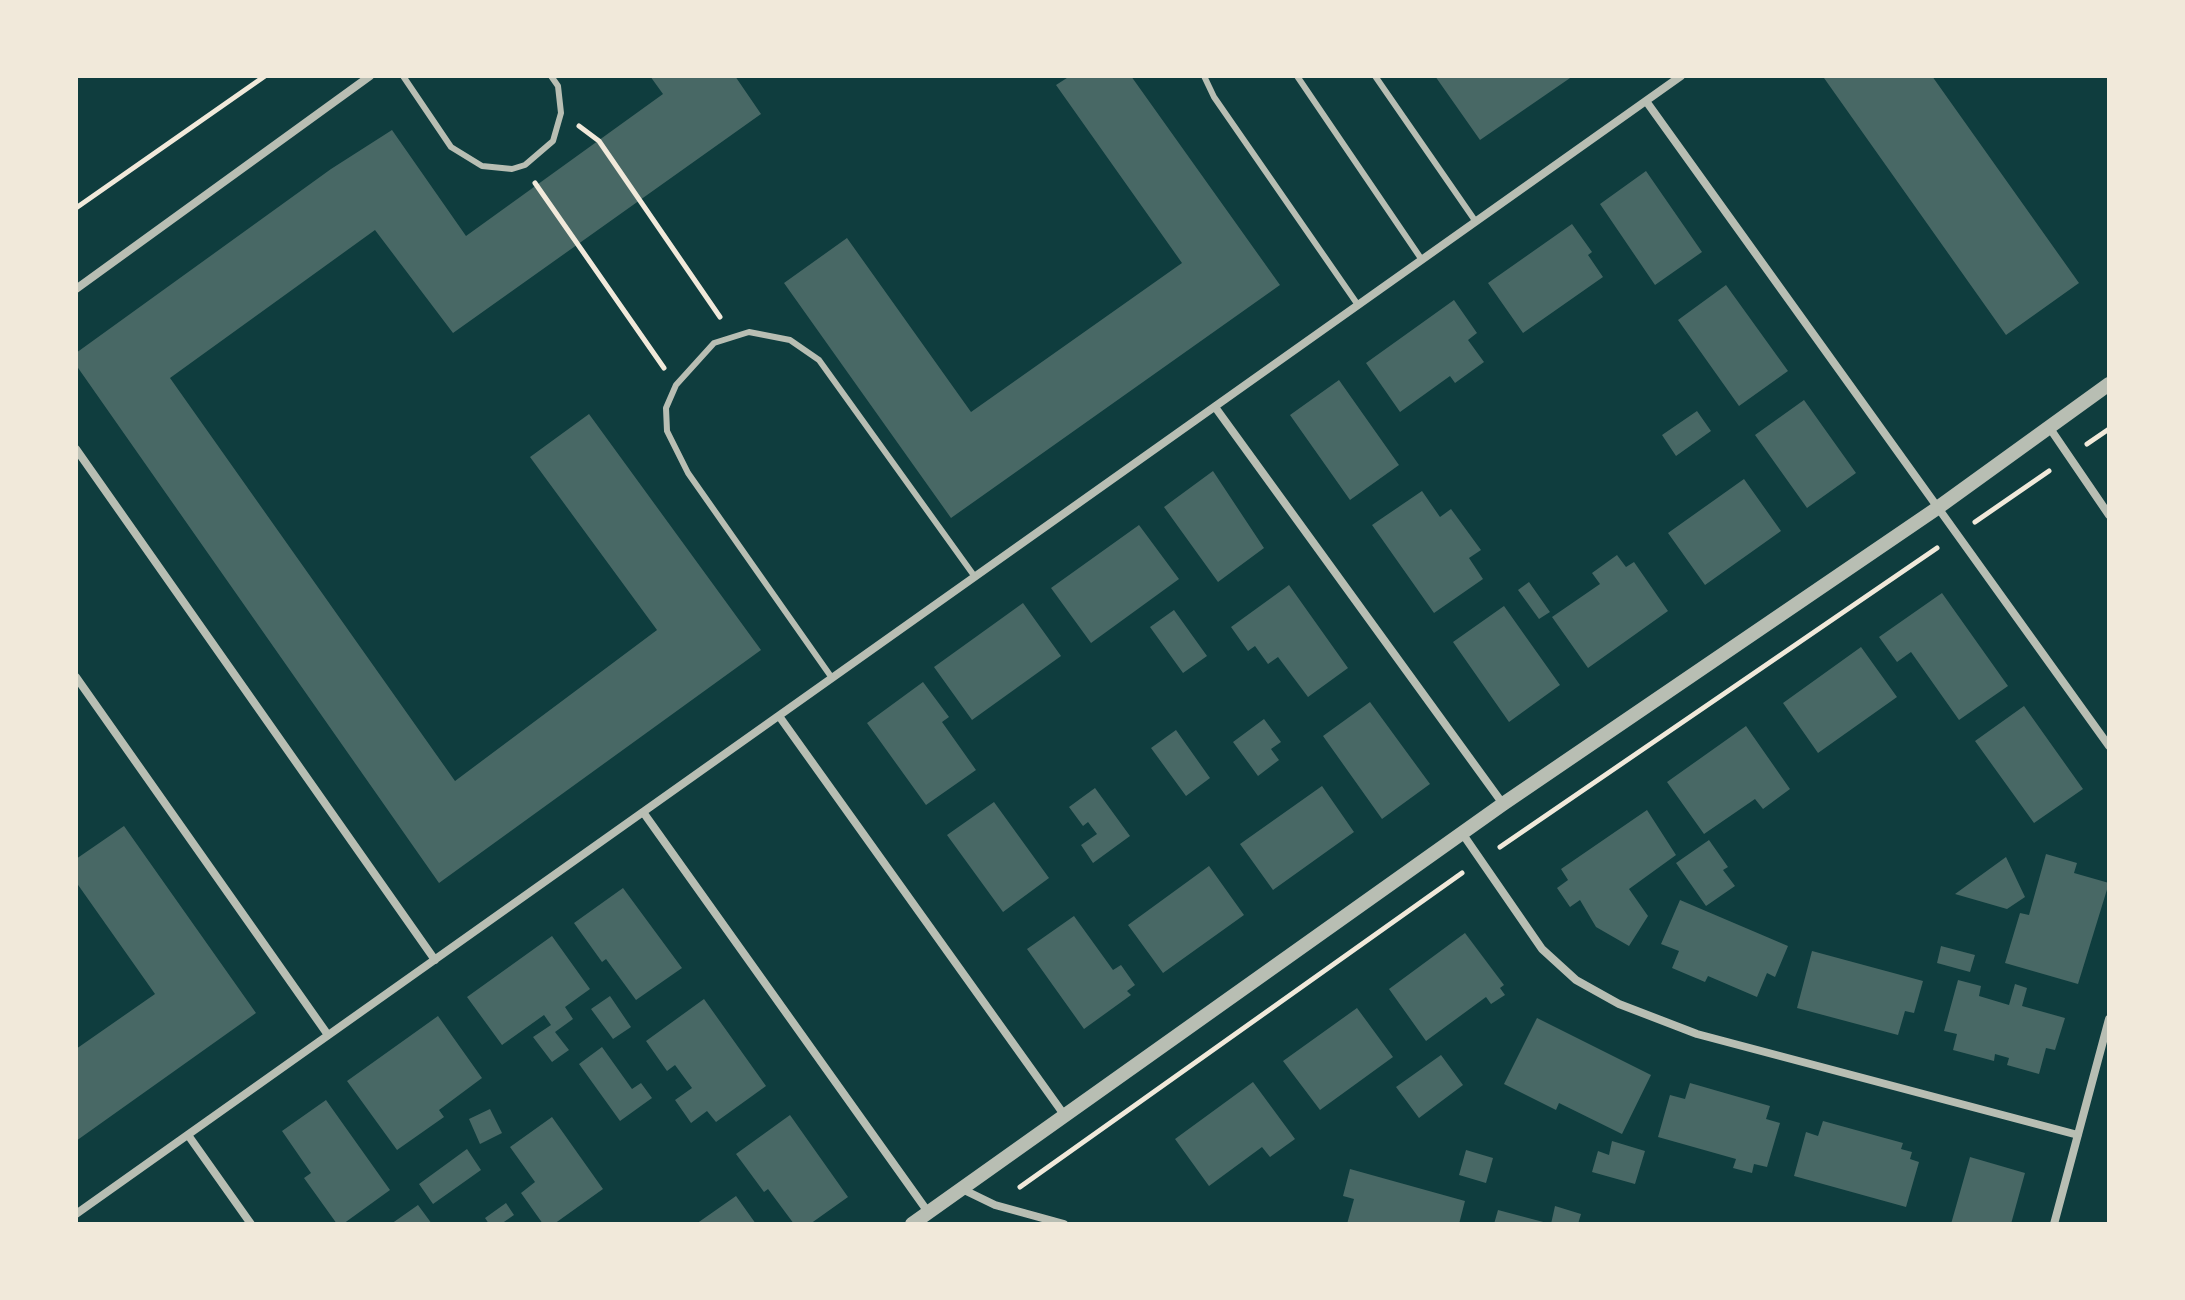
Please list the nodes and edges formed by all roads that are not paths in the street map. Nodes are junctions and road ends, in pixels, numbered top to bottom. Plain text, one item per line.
1 (370, 76) edge
2 (403, 76) edge
3 (551, 76) edge
4 (1204, 76) edge
5 (1297, 76) edge
6 (1375, 76) edge
7 (1681, 76) edge
8 (1646, 101) junction
9 (1476, 222) junction
10 (1422, 260) junction
11 (76, 289) edge
12 (1358, 305) junction
13 (2109, 384) edge
14 (1215, 407) junction
15 (2049, 427) junction
16 (76, 449) edge
17 (1936, 509) junction
18 (2109, 515) edge
19 (975, 577) junction
20 (76, 677) edge
21 (832, 678) junction
22 (779, 716) junction
23 (2109, 746) edge
24 (1503, 804) junction
25 (643, 812) junction
26 (1462, 833) junction
27 (435, 960) junction
28 (2109, 1019) edge
29 (328, 1035) junction
30 (1065, 1116) junction
31 (188, 1135) junction
32 (2078, 1135) junction
33 (961, 1189) junction
34 (928, 1212) junction
35 (76, 1214) edge
36 (251, 1224) edge
37 (912, 1224) edge
38 (1064, 1224) edge
39 (2054, 1224) edge

1 - 11 street
2 - 3 lane
4 - 12 lane
5 - 10 lane
6 - 9 lane
7 - 8 street
8 - 9 street
8 - 17 street
9 - 10 street
10 - 12 street
12 - 14 street
13 - 15 street
14 - 19 street
14 - 24 street
15 - 17 street
15 - 18 street
16 - 27 street
17 - 23 street
17 - 24 street
19 - 21 street
19 - 21 lane
20 - 29 street
21 - 22 street
22 - 25 street
22 - 30 street
24 - 26 street
25 - 27 street
25 - 34 street
26 - 30 street
26 - 32 street
27 - 29 street
28 - 32 street
29 - 31 street
30 - 33 street
31 - 35 street
31 - 36 street
32 - 39 street
33 - 34 street
33 - 38 street
34 - 37 street

